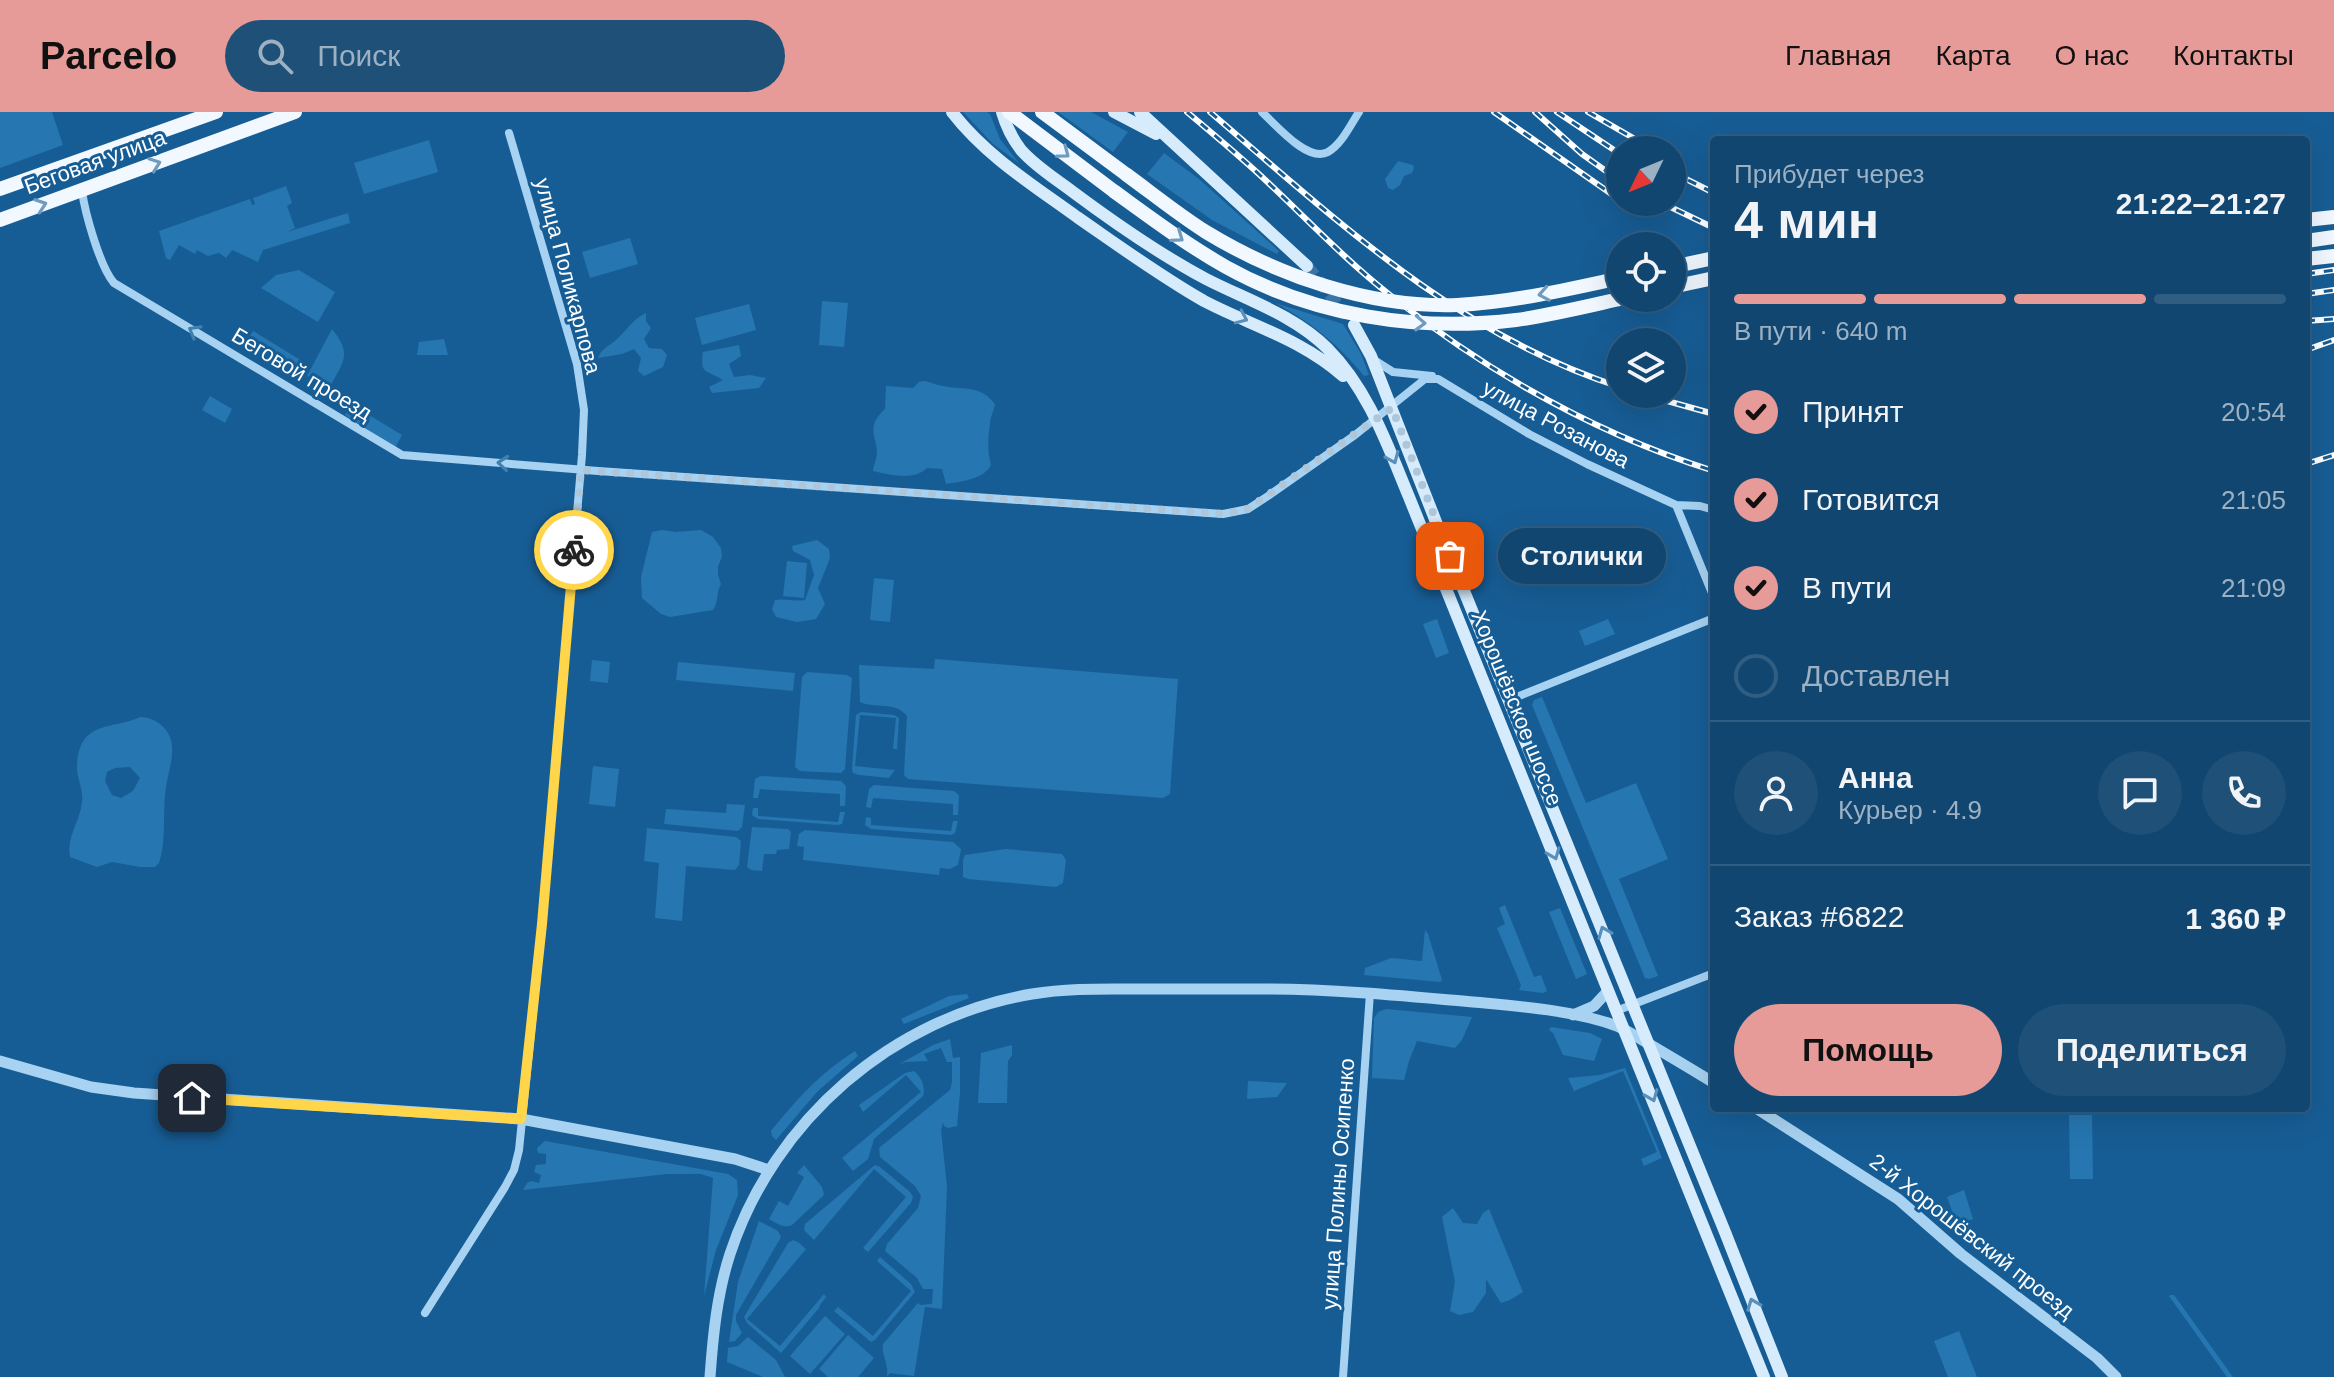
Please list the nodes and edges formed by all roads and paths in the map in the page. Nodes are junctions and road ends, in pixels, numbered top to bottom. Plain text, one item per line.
1 (216, 112) edge
2 (295, 112) edge
3 (952, 112) edge
4 (1002, 112) edge
5 (1009, 112) edge
6 (1042, 112) edge
7 (1114, 112) edge
8 (1137, 112) edge
9 (1262, 112) edge
10 (1359, 112) edge
11 (509, 133) dead end
12 (1189, 156) junction
13 (0, 189) edge
14 (82, 191) junction
15 (2334, 217) edge
16 (0, 220) edge
17 (2310, 220) edge
18 (2334, 237) edge
19 (2310, 240) edge
20 (2334, 256) edge
21 (1710, 259) edge
22 (2310, 259) edge
23 (1686, 264) edge
24 (1307, 266) tunnel mouth
25 (1710, 279) edge
26 (1606, 281) edge
27 (1686, 284) edge
28 (1606, 302) edge
29 (1354, 325) tunnel mouth
30 (1371, 356) junction
31 (1438, 379) junction
32 (1392, 408) junction
33 (1377, 419) junction
34 (581, 470) junction
35 (1676, 505) junction
36 (1710, 509) edge
37 (1710, 588) edge
38 (1710, 620) edge
39 (1509, 700) junction
40 (1710, 975) edge
41 (1608, 991) junction
42 (1370, 993) junction
43 (1634, 1008) junction
44 (1616, 1011) junction
45 (1572, 1015) junction
46 (1624, 1029) junction
47 (1648, 1044) junction
48 (0, 1061) edge
49 (1710, 1081) edge
50 (1762, 1112) edge
51 (521, 1119) junction
52 (769, 1170) junction
53 (425, 1313) dead end
54 (710, 1377) edge
55 (1343, 1377) edge
56 (1764, 1377) edge
57 (1782, 1377) edge
58 (2116, 1377) edge

1 - 13 main road, Беговая улица
14 -> 2 main road, Беговая улица
3 -> 33 main road
4 - 33 main road
5 -> 28 main road, bridge
26 -> 6 main road, bridge
7 - 12 main road
8 - 12 main road
9 - 10 street
11 - 34 street, улица Поликарпова
12 - 24 main road
16 -> 14 main road, Беговая улица
34 -> 14 street, Беговой проезд
15 - 17 main road
18 - 19 main road
20 - 22 main road
21 - 23 main road
25 - 27 main road
29 - 30 main road, Хорошёвское шоссе
30 - 31 street
30 - 32 main road, Хорошёвское шоссе
31 - 32 street
31 - 35 street, улица Розанова
32 - 33 street
32 - 39 main road, Хорошёвское шоссе
33 - 34 street, Беговой проезд
33 -> 41 main road, Хорошёвское шоссе
34 - 51 street, улица Поликарпова
35 - 36 street, улица Розанова
35 - 37 street
38 - 39 street
43 -> 39 main road, Хорошёвское шоссе
40 - 43 street
41 - 44 main road, Хорошёвское шоссе
41 - 45 street
42 - 45 street
42 - 52 street
42 - 55 street, улица Полины Осипенко
43 - 44 street
43 - 46 street
43 - 47 main road, Хорошёвское шоссе
44 - 46 main road, Хорошёвское шоссе
45 - 46 street
46 - 47 street
46 -> 56 main road, Хорошёвское шоссе
47 - 49 street
57 -> 47 main road, Хорошёвское шоссе
48 - 51 street
50 - 58 street, 2-й Хорошёвский проезд
51 - 52 street
51 - 53 street, улица Поликарпова
52 - 54 street

